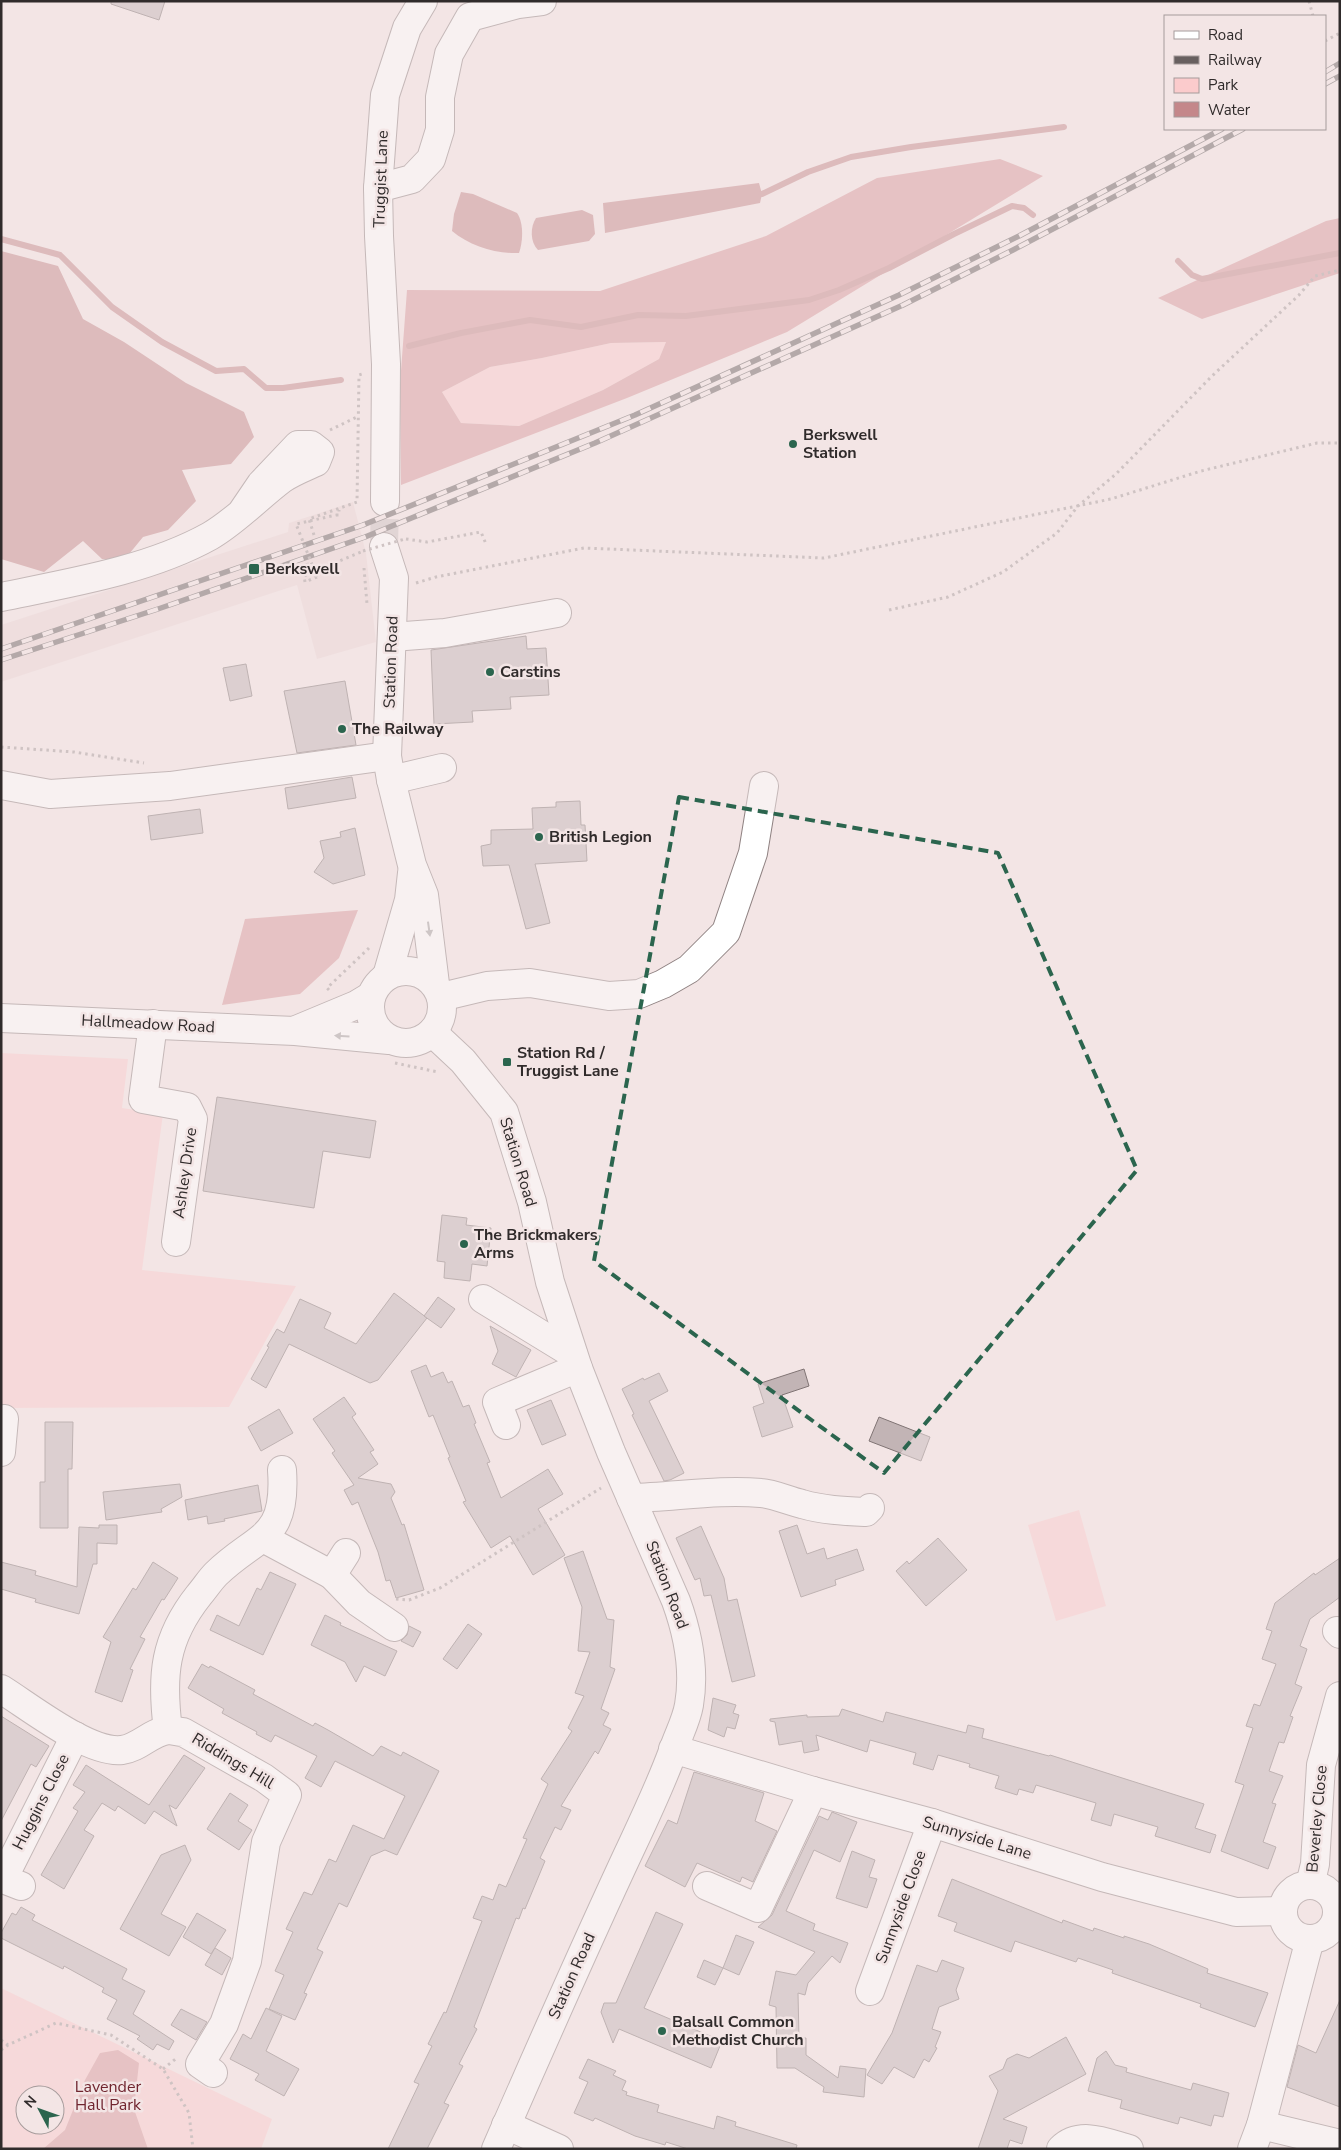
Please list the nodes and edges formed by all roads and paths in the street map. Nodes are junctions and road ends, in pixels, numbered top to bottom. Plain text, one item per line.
1 (423, 1) edge
2 (542, 1) edge
3 (1309, 1) edge
4 (1312, 15) edge
5 (1340, 33) edge
6 (1326, 40) edge
7 (378, 188) junction
8 (1340, 270) edge
9 (1340, 442) edge
10 (311, 445) joint
11 (384, 502) tunnel mouth
12 (1078, 506) junction
13 (339, 510) junction
14 (314, 535) dead end
15 (486, 544) dead end
16 (373, 549) junction
17 (308, 563) dead end
18 (311, 572) junction
19 (410, 585) dead end
20 (1, 597) edge
21 (367, 605) dead end
22 (889, 610) dead end
23 (557, 613) dead end
24 (392, 637) junction
25 (1, 747) edge
26 (147, 763) dead end
27 (389, 768) junction
28 (442, 768) dead end
29 (1, 784) edge
30 (764, 786) dead end
31 (412, 866) junction
32 (373, 943) dead end
33 (379, 986) junction
34 (438, 991) junction
35 (339, 1012) junction
36 (1, 1018) edge
37 (153, 1024) junction
38 (294, 1031) junction
39 (432, 1032) junction
40 (389, 1040) junction
41 (176, 1242) dead end
42 (483, 1299) dead end
43 (575, 1361) junction
44 (498, 1405) dead end
45 (4, 1419) dead end
46 (1, 1452) edge
47 (282, 1470) dead end
48 (626, 1487) junction
49 (870, 1508) dead end
50 (264, 1538) junction
51 (392, 1599) dead end
52 (394, 1627) dead end
53 (1, 1689) edge
54 (1340, 1696) edge
55 (168, 1730) junction
56 (75, 1736) junction
57 (673, 1749) junction
58 (814, 1791) junction
59 (932, 1823) junction
60 (1310, 1885) junction
61 (21, 1886) dead end
62 (706, 1886) dead end
63 (1283, 1911) junction
64 (1310, 1939) junction
65 (870, 1991) dead end
66 (1, 2040) edge
67 (8, 2045) junction
68 (1, 2050) edge
69 (189, 2065) junction
70 (501, 2137) edge
71 (1256, 2137) edge
72 (1340, 2144) edge
73 (193, 2149) edge
74 (559, 2149) edge
75 (1061, 2149) edge
76 (1129, 2149) edge

1 - 7 street, Truggist Lane
2 - 7 street
3 - 4 path
5 - 6 path
7 - 11 street, Truggist Lane
8 - 12 path
9 - 12 path
10 - 13 path
10 - 20 street
12 - 19 path
12 - 22 path
13 - 14 path
13 - 18 path, bridge
15 - 16 path, bridge
16 - 18 path
16 - 21 path
16 - 24 street, Station Road
17 - 18 path
23 - 24 street
24 - 27 street, Station Road
25 - 26 path
27 - 28 street
27 - 29 street
27 - 31 street, Station Road
30 - 34 street
31 - 33 street, Station Road
31 -> 34 street, Station Road
32 - 35 path
33 - 34 street
33 - 35 street, Hallmeadow Road
33 - 40 street, Station Road
34 - 39 street, Station Road
35 - 38 street, Hallmeadow Road
36 - 37 street, Hallmeadow Road
37 - 38 street, Hallmeadow Road
37 - 41 street, Ashley Drive
40 -> 38 street, Hallmeadow Road
39 - 40 street
39 - 43 street, Station Road
42 - 43 street
43 - 44 street
43 - 48 street, Station Road
45 - 46 street
47 - 50 street
48 - 49 street
48 - 51 path
48 - 57 street, Station Road
50 - 52 street
50 - 55 street
53 - 56 street
54 - 60 street, Beverley Close
55 - 56 street
55 - 69 street, Riddings Hill
56 - 61 street, Huggins Close
57 - 58 street, Sunnyside Lane
57 - 70 street, Station Road
58 - 59 street, Sunnyside Lane
58 - 62 street
59 - 63 street, Sunnyside Lane
59 - 65 street, Sunnyside Close
60 - 63 street
60 - 64 street
63 - 64 street
64 - 71 street
66 - 67 path
67 - 68 path
67 - 69 path
69 - 73 path
70 - 74 street
71 - 72 street
75 - 76 street

